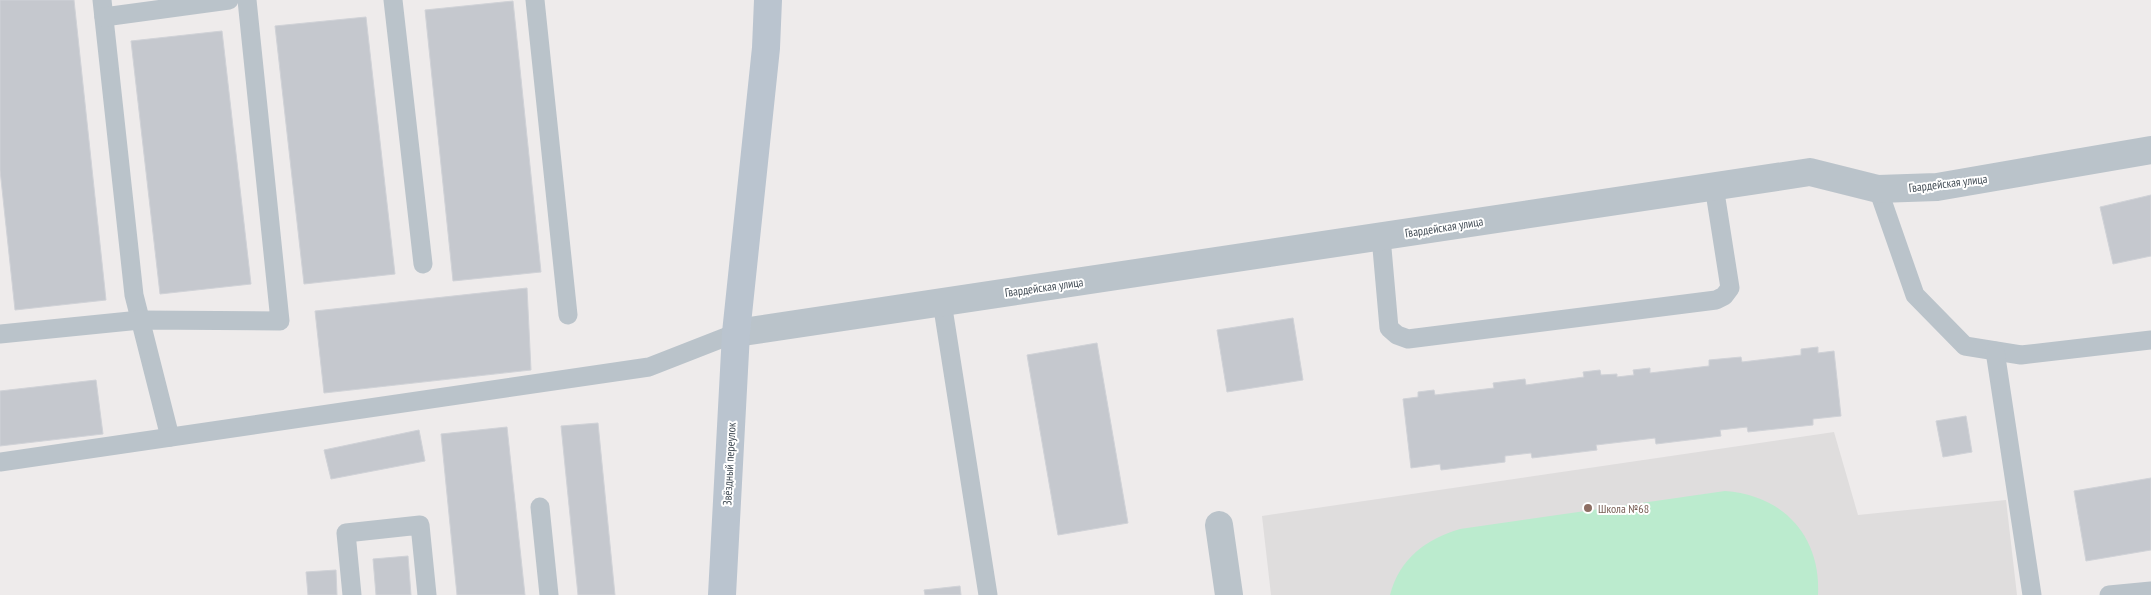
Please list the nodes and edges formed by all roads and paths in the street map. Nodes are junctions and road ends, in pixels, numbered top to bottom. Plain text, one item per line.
1 (229, 0) edge
2 (247, 0) edge
3 (393, 0) edge
4 (535, 0) edge
5 (768, 0) edge
6 (103, 9) edge
7 (2151, 150) edge
8 (1714, 186) junction
9 (1878, 190) junction
10 (1380, 237) junction
11 (423, 264) dead end
12 (942, 302) junction
13 (568, 315) dead end
14 (140, 320) junction
15 (736, 333) junction
16 (0, 334) edge
17 (2151, 340) edge
18 (1995, 351) junction
19 (170, 437) junction
20 (0, 462) edge
21 (540, 507) dead end
22 (1219, 525) dead end
23 (2151, 591) edge
24 (352, 595) edge
25 (426, 595) edge
26 (549, 595) edge
27 (722, 595) edge
28 (988, 595) edge
29 (1229, 595) edge
30 (2032, 595) edge
31 (2109, 595) edge

1 - 6 lane
2 - 14 lane
3 - 11 lane
4 - 13 lane
5 - 15 street, Звёздный переулок
6 - 14 lane
7 - 9 street, Гвардейская улица
8 - 9 street, Гвардейская улица
8 - 10 street, Гвардейская улица
8 - 10 lane
9 - 18 lane
10 - 12 street, Гвардейская улица
12 - 15 street, Гвардейская улица
12 - 28 lane
14 - 16 lane
14 - 19 lane
15 - 19 lane
15 - 27 street, Звёздный переулок
17 - 18 lane
18 - 30 lane
19 - 20 lane
21 - 26 lane
22 - 29 street
23 - 31 lane
24 - 25 lane

